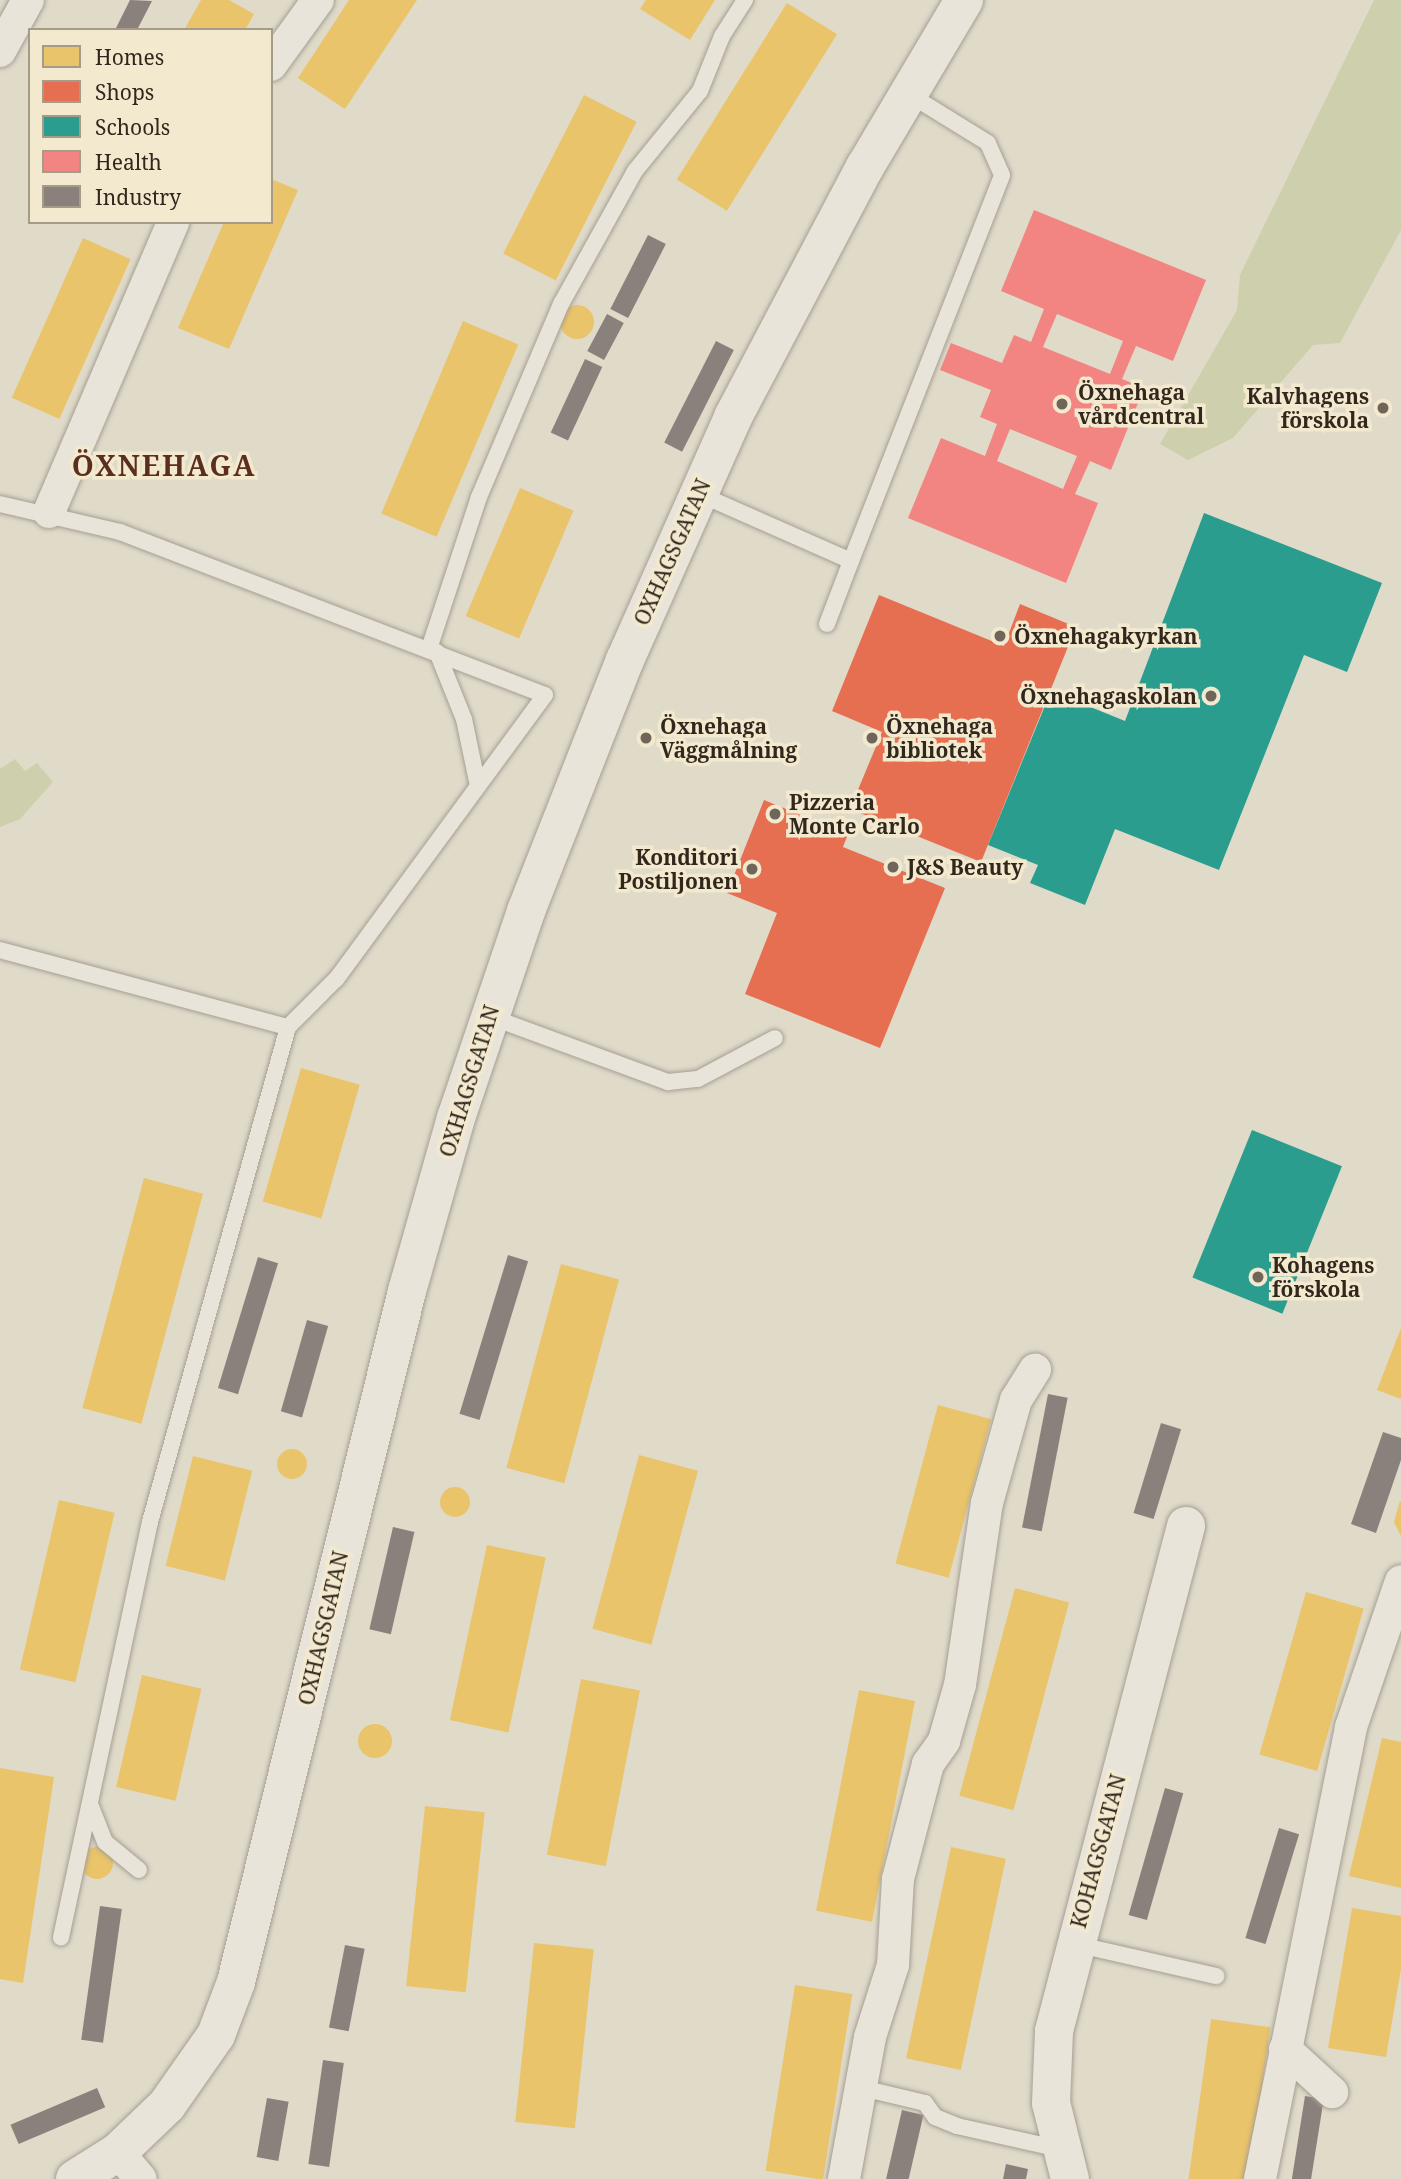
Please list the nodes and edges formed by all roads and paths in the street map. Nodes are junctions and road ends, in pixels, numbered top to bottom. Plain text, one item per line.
1 (29, 0) edge
2 (318, 0) edge
3 (745, 0) edge
4 (964, 0) edge
5 (0, 51) edge
6 (273, 62) edge
7 (907, 93) junction
8 (172, 224) edge
9 (697, 493) junction
10 (0, 504) edge
11 (49, 512) junction
12 (851, 561) junction
13 (827, 624) dead end
14 (433, 651) junction
15 (478, 786) junction
16 (0, 950) edge
17 (488, 1016) junction
18 (288, 1027) junction
19 (775, 1038) dead end
20 (1035, 1370) dead end
21 (1186, 1527) dead end
22 (1401, 1581) edge
23 (89, 1802) junction
24 (139, 1870) dead end
25 (61, 1938) dead end
26 (1072, 1943) junction
27 (1216, 1976) dead end
28 (1285, 2049) junction
29 (862, 2088) junction
30 (1332, 2092) dead end
31 (1065, 2164) edge
32 (129, 2165) edge
33 (75, 2179) edge
34 (844, 2179) edge
35 (1261, 2179) edge

1 - 5 street
2 - 6 street
3 - 14 lane
4 - 7 street, OXHAGSGATAN
7 - 9 street, OXHAGSGATAN
7 - 12 lane
8 - 11 street
9 - 12 lane
9 - 17 street, OXHAGSGATAN
10 - 11 lane
11 - 14 lane
12 - 13 lane
14 - 15 lane
14 - 15 lane
15 - 18 lane
16 - 18 lane
17 - 19 lane
17 - 32 street, OXHAGSGATAN
18 - 23 lane
20 - 29 street
21 - 26 street, KOHAGSGATAN
22 - 28 street
23 - 24 lane
23 - 25 lane
26 - 27 lane
26 - 31 street, KOHAGSGATAN
28 - 30 street
28 - 35 street
29 - 31 lane
29 - 34 street
32 - 33 street, OXHAGSGATAN

